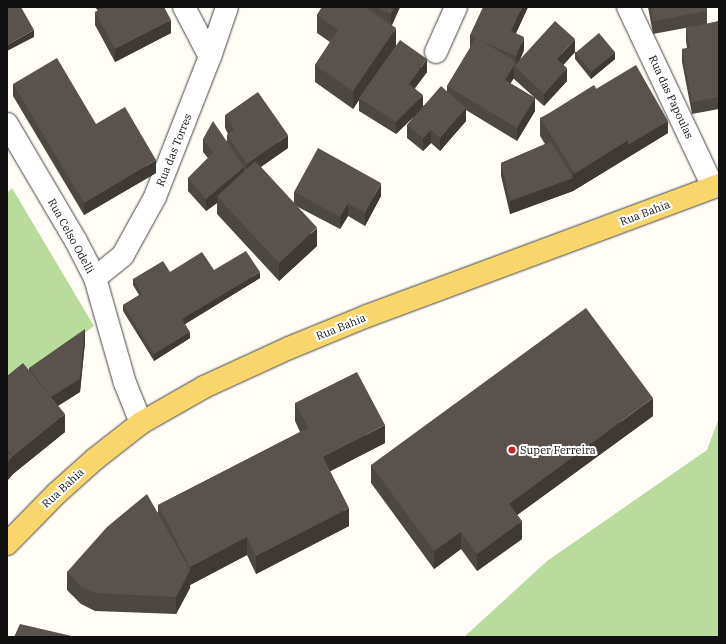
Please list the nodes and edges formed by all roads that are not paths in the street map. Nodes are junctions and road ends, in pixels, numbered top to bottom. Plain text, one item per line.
1 (184, 7) edge
2 (227, 7) edge
3 (456, 7) edge
4 (628, 7) edge
5 (436, 52) dead end
6 (210, 57) junction
7 (7, 124) edge
8 (716, 186) edge
9 (95, 278) junction
10 (142, 423) junction
11 (7, 544) edge

1 - 6 street
2 - 6 street, Rua das Torres
3 - 5 street
4 - 8 street, Rua das Papoulas
6 - 9 street, Rua das Torres
7 - 9 street, Rua Celso Odelli
8 - 10 main road, Rua Bahia
9 - 10 street, Rua Celso Odelli
10 - 11 main road, Rua Bahia

